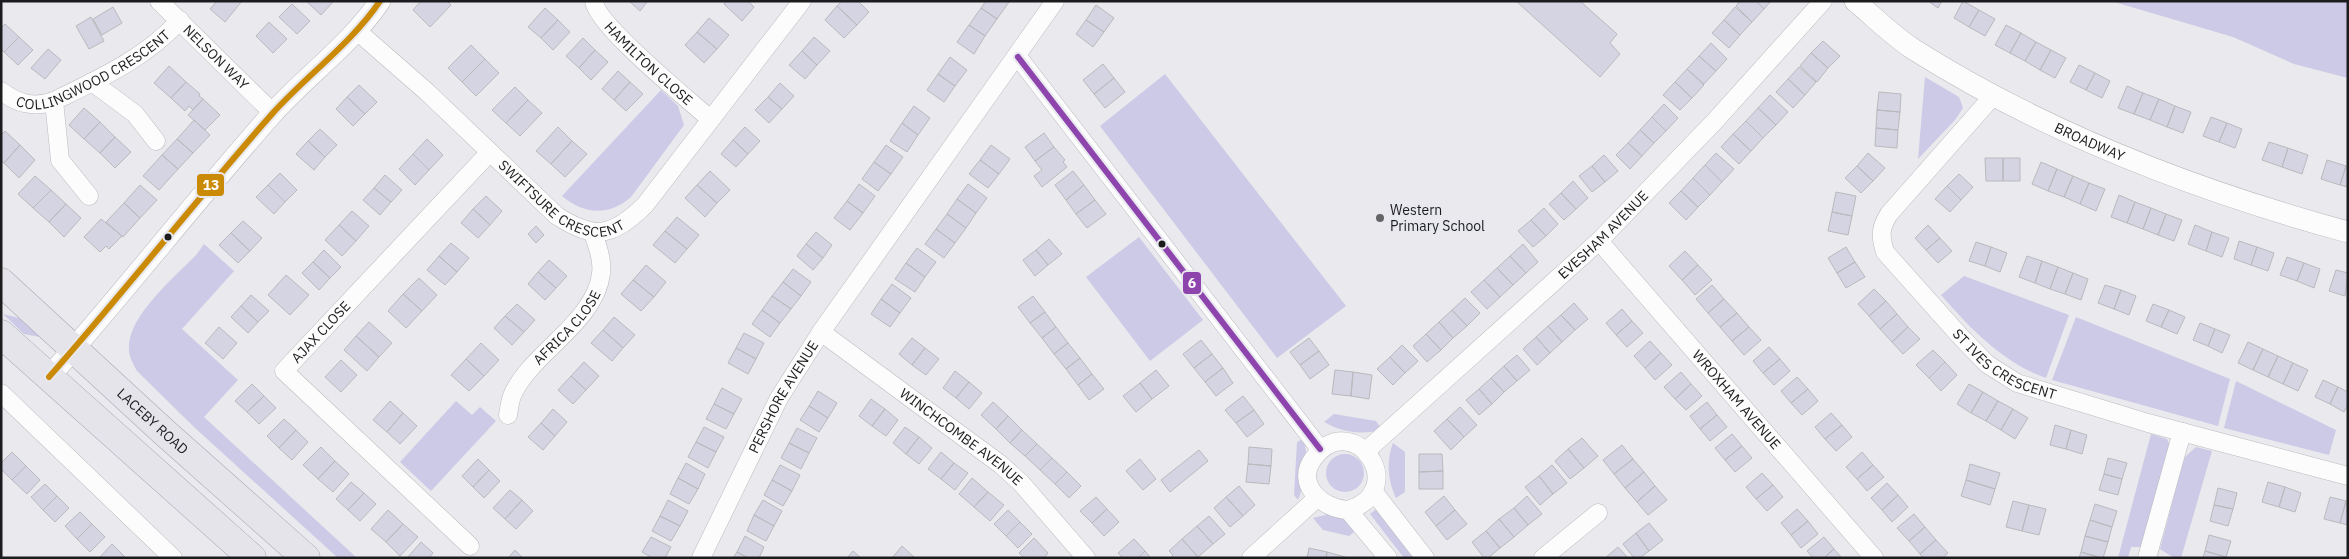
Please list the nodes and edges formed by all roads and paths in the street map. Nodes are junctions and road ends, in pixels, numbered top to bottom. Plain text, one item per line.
1 (159, 1) edge
2 (380, 1) edge
3 (594, 1) edge
4 (802, 1) edge
5 (1056, 1) edge
6 (1823, 1) edge
7 (1855, 1) edge
8 (180, 20) junction
9 (356, 30) junction
10 (1018, 57) junction
11 (92, 82) junction
12 (1, 91) edge
13 (1993, 96) junction
14 (54, 101) junction
15 (273, 113) junction
16 (710, 119) junction
17 (156, 141) dead end
18 (490, 152) junction
19 (89, 196) dead end
20 (2348, 232) edge
21 (593, 233) junction
22 (1599, 241) junction
23 (1, 282) edge
24 (821, 332) junction
25 (1, 334) edge
26 (73, 349) junction
27 (49, 377) junction
28 (1, 393) edge
29 (508, 414) dead end
30 (2182, 432) junction
31 (1320, 449) junction
32 (1366, 450) junction
33 (2348, 476) edge
34 (1373, 491) junction
35 (1317, 498) junction
36 (1348, 510) junction
37 (1598, 513) dead end
38 (470, 546) dead end
39 (172, 558) edge
40 (252, 558) edge
41 (306, 558) edge
42 (701, 558) edge
43 (1086, 558) edge
44 (1251, 558) edge
45 (1388, 558) edge
46 (1425, 558) edge
47 (1542, 558) edge
48 (1874, 558) edge
49 (2147, 558) edge

1 - 8 street, NELSON WAY
2 - 9 street
3 - 16 street, HAMILTON CLOSE
4 - 16 street, SWIFTSURE CRESCENT
5 - 10 street, PERSHORE AVENUE
6 - 22 street, EVESHAM AVENUE
7 - 13 street, BROADWAY
8 - 11 street, COLLINGWOOD CRESCENT
8 - 15 street, NELSON WAY
9 - 15 street
9 - 18 street, SWIFTSURE CRESCENT
10 - 24 street, PERSHORE AVENUE
10 - 31 street
11 - 14 street, COLLINGWOOD CRESCENT
11 - 17 street
12 - 14 street, COLLINGWOOD CRESCENT
13 - 20 street, BROADWAY
13 - 30 street, ST IVES CRESCENT
14 - 19 street
15 - 26 street
16 - 21 street, SWIFTSURE CRESCENT
18 - 21 street, SWIFTSURE CRESCENT
18 - 38 street, AJAX CLOSE
21 - 29 street, AFRICA CLOSE
22 - 32 street, EVESHAM AVENUE
22 - 48 street, WROXHAM AVENUE
23 - 26 highway, LACEBY ROAD
24 - 42 street, PERSHORE AVENUE
24 - 43 street, WINCHCOMBE AVENUE
25 - 27 highway
26 - 27 street
26 - 41 highway, LACEBY ROAD
27 - 40 highway
28 - 39 street
30 - 33 street, ST IVES CRESCENT
30 - 49 street
31 - 32 street
31 - 35 street
32 - 34 street
34 - 36 street
34 - 46 street
35 - 36 street
35 - 44 street
36 - 45 street
37 - 47 street

